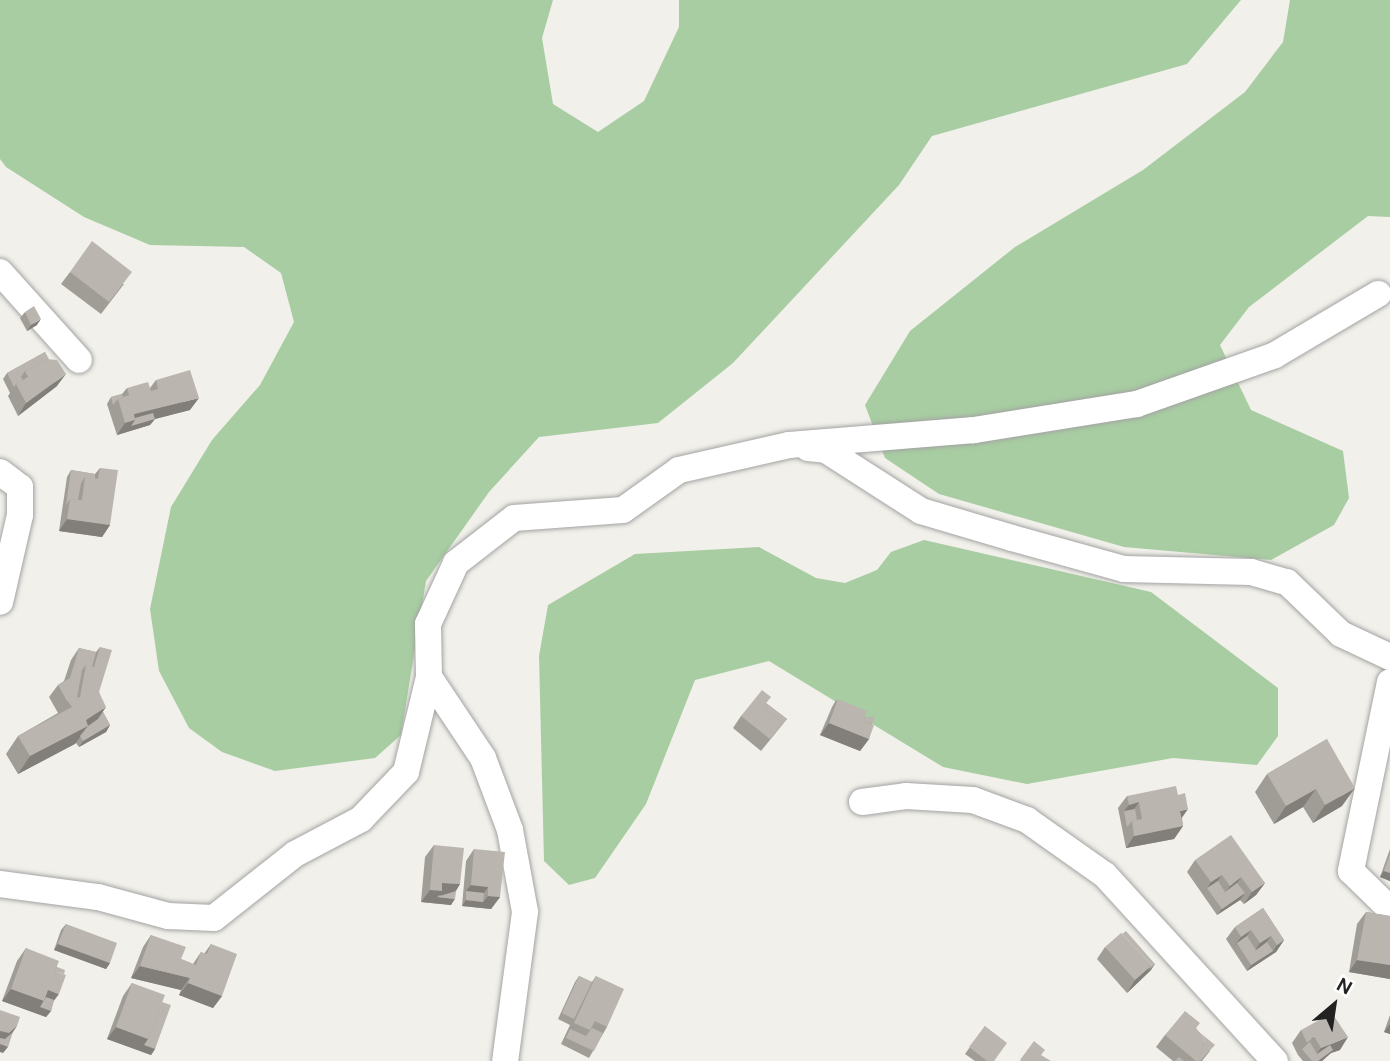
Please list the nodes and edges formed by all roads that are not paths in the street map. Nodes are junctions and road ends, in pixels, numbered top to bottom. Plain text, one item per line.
1 (0, 272) edge
2 (1378, 294) dead end
3 (79, 360) dead end
4 (789, 445) junction
5 (0, 472) edge
6 (0, 601) edge
7 (1390, 656) edge
8 (429, 677) junction
9 (1390, 682) edge
10 (862, 802) dead end
11 (0, 884) edge
12 (1390, 909) edge
13 (505, 1061) edge
14 (1275, 1061) edge

1 - 3 street
2 - 4 street
4 - 7 street
4 - 8 street
5 - 6 street
8 - 11 street
8 - 13 street
9 - 12 street
10 - 14 street

